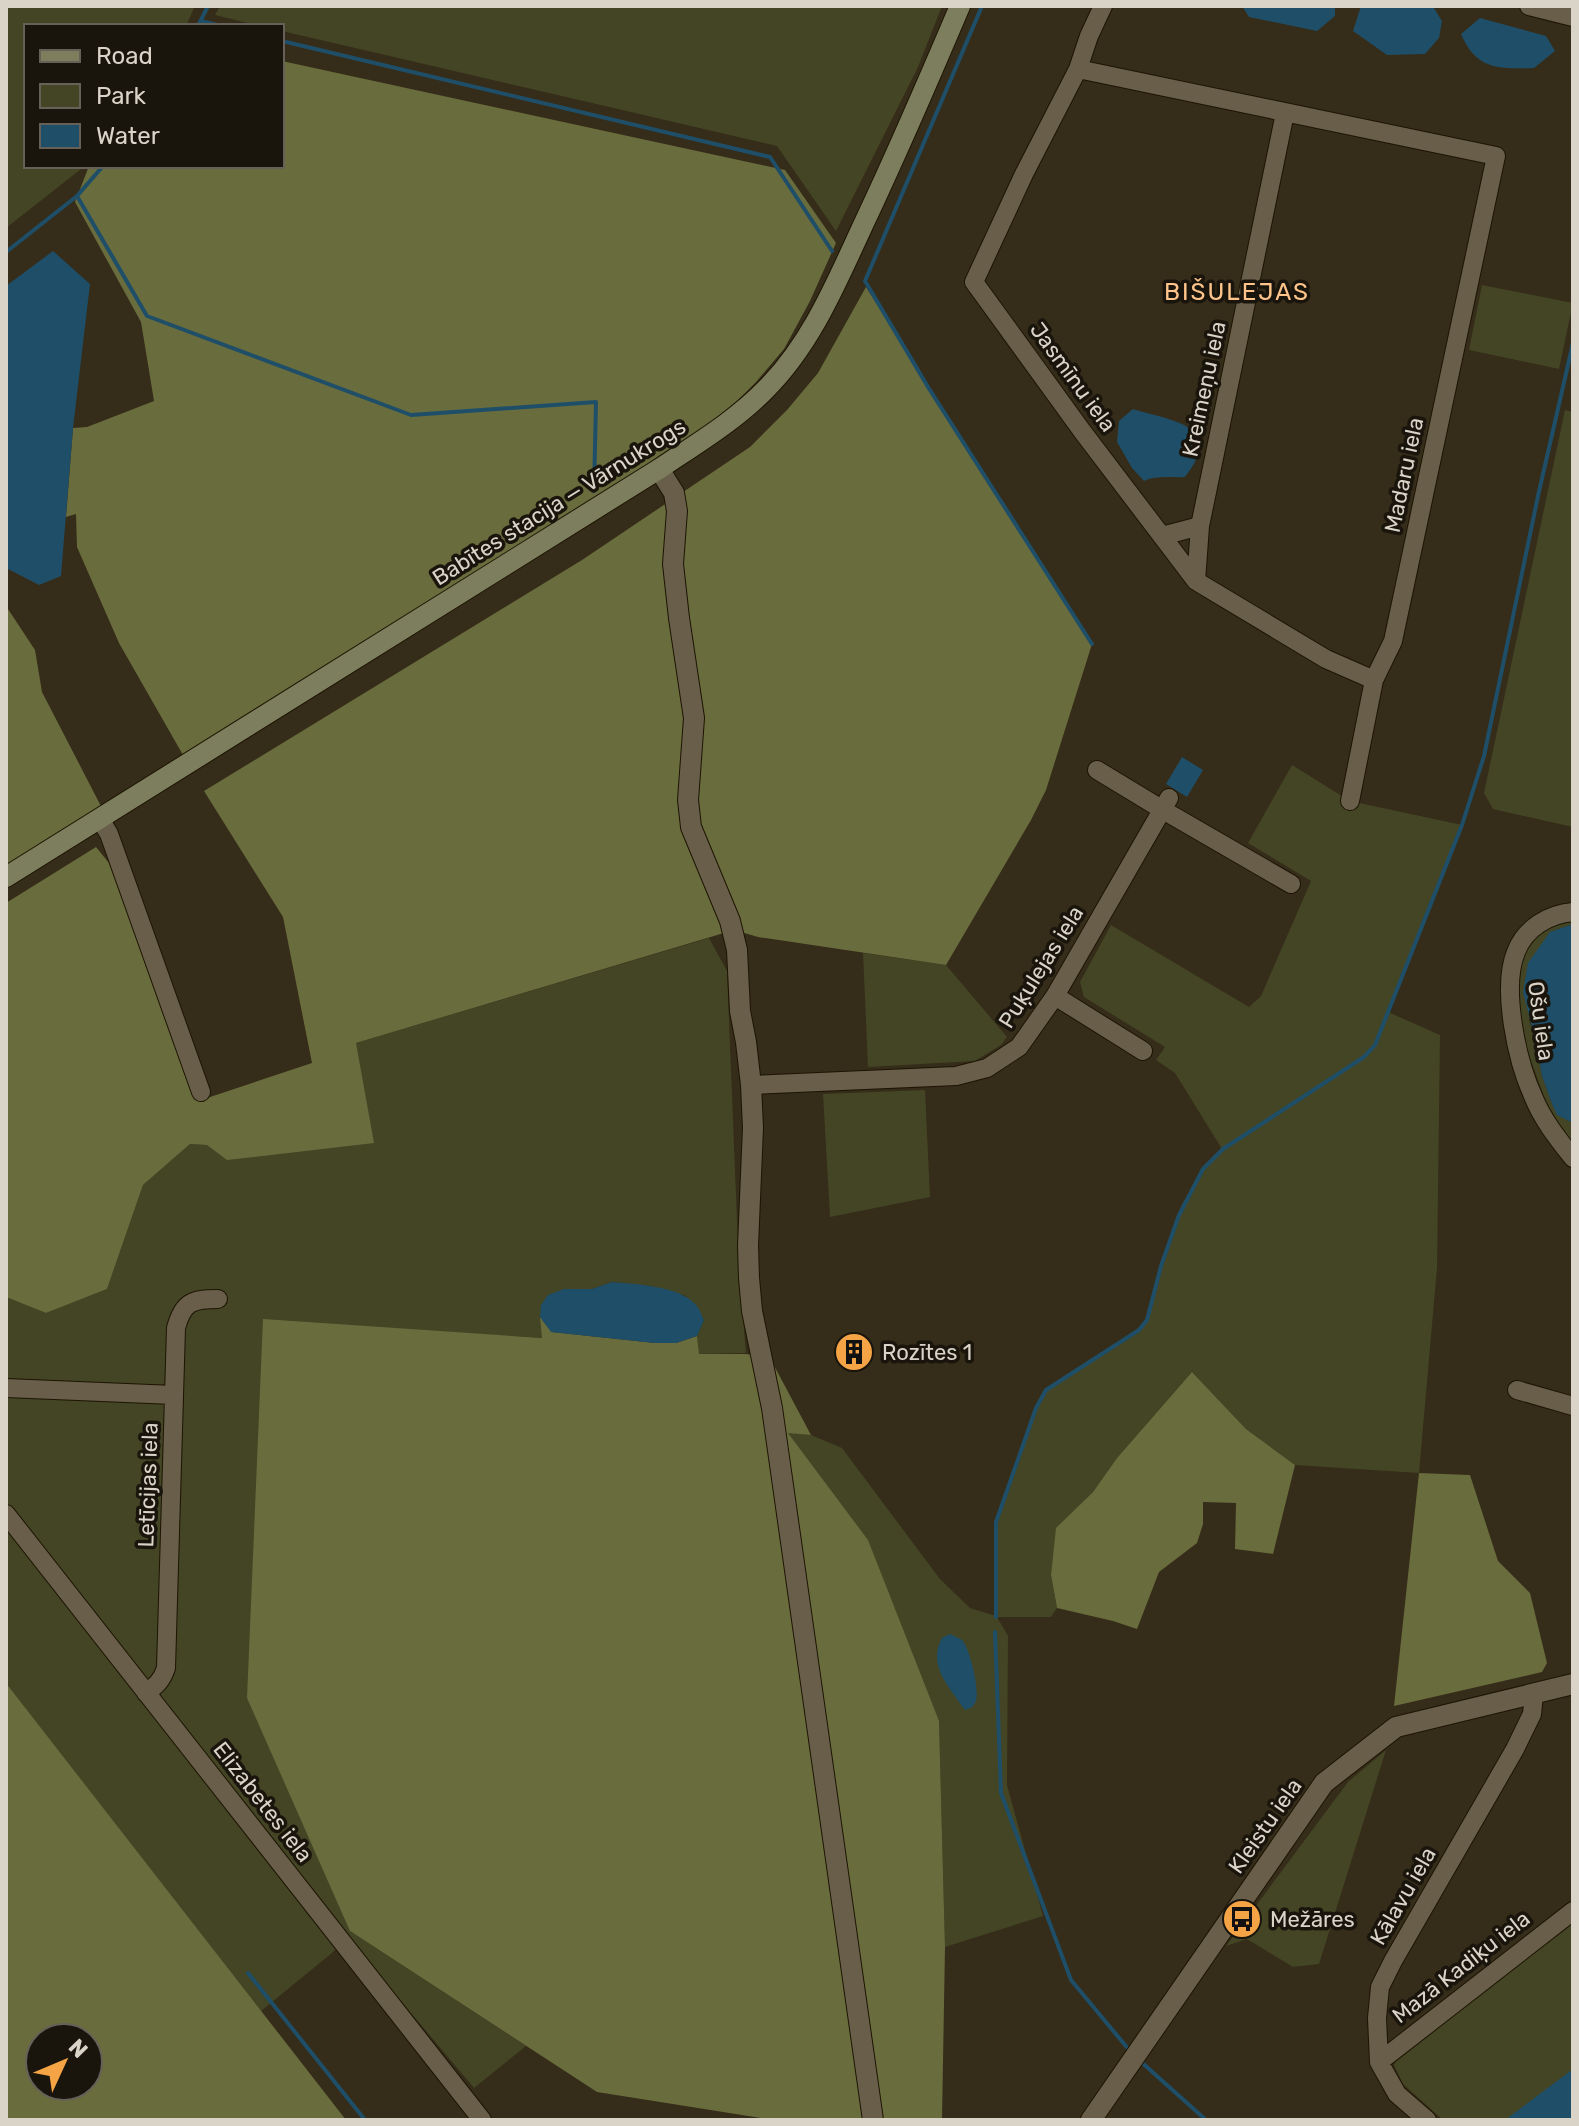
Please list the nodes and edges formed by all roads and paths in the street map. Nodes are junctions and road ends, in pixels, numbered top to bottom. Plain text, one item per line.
1 (960, 6) edge
2 (1103, 6) edge
3 (1529, 6) edge
4 (1573, 17) edge
5 (1078, 69) junction
6 (1285, 113) junction
7 (659, 469) junction
8 (1200, 526) junction
9 (1162, 536) junction
10 (1196, 581) junction
11 (1374, 680) junction
12 (1097, 770) dead end
13 (1350, 801) dead end
14 (1166, 804) junction
15 (100, 819) junction
16 (6, 877) edge
17 (1291, 884) dead end
18 (1573, 912) edge
19 (1055, 996) junction
20 (1143, 1051) dead end
21 (751, 1085) junction
22 (201, 1092) dead end
23 (1573, 1158) edge
24 (218, 1299) dead end
25 (6, 1388) edge
26 (1517, 1390) dead end
27 (174, 1395) junction
28 (1573, 1406) edge
29 (6, 1514) edge
30 (1573, 1684) edge
31 (146, 1693) junction
32 (1534, 1694) junction
33 (1573, 1911) edge
34 (1379, 2062) junction
35 (482, 2120) edge
36 (873, 2120) edge
37 (1091, 2120) edge
38 (1427, 2120) edge

1 - 7 main road, Babītes stacija — Vārnukrogs
2 - 5 street, Jasmīnu iela
3 - 4 street
5 - 6 street
5 - 9 street, Jasmīnu iela
6 - 8 street, Kreimeņu iela
6 - 11 street, Madaru iela
7 - 15 main road, Babītes stacija — Vārnukrogs
7 - 21 street
8 - 9 street
8 - 10 street, Kreimeņu iela
9 - 10 street, Jasmīnu iela
10 - 11 street, Jasmīnu iela
11 - 13 street, Madaru iela
12 - 14 street
14 - 17 street
14 - 19 street, Puķulejas iela
15 - 16 main road, Babītes stacija — Vārnukrogs
15 - 22 street
18 - 23 street, Ošu iela
19 - 20 street
19 - 21 street, Puķulejas iela
21 - 36 street
24 - 27 street, Letīcijas iela
25 - 27 street
26 - 28 street
27 - 31 street, Letīcijas iela
29 - 31 street, Elizabetes iela
30 - 32 street, Kleistu iela
31 - 35 street, Elizabetes iela
32 - 34 street, Kālavu iela
32 - 37 street, Kleistu iela
33 - 34 street, Mazā Kadiķu iela
34 - 38 street, Kālavu iela

